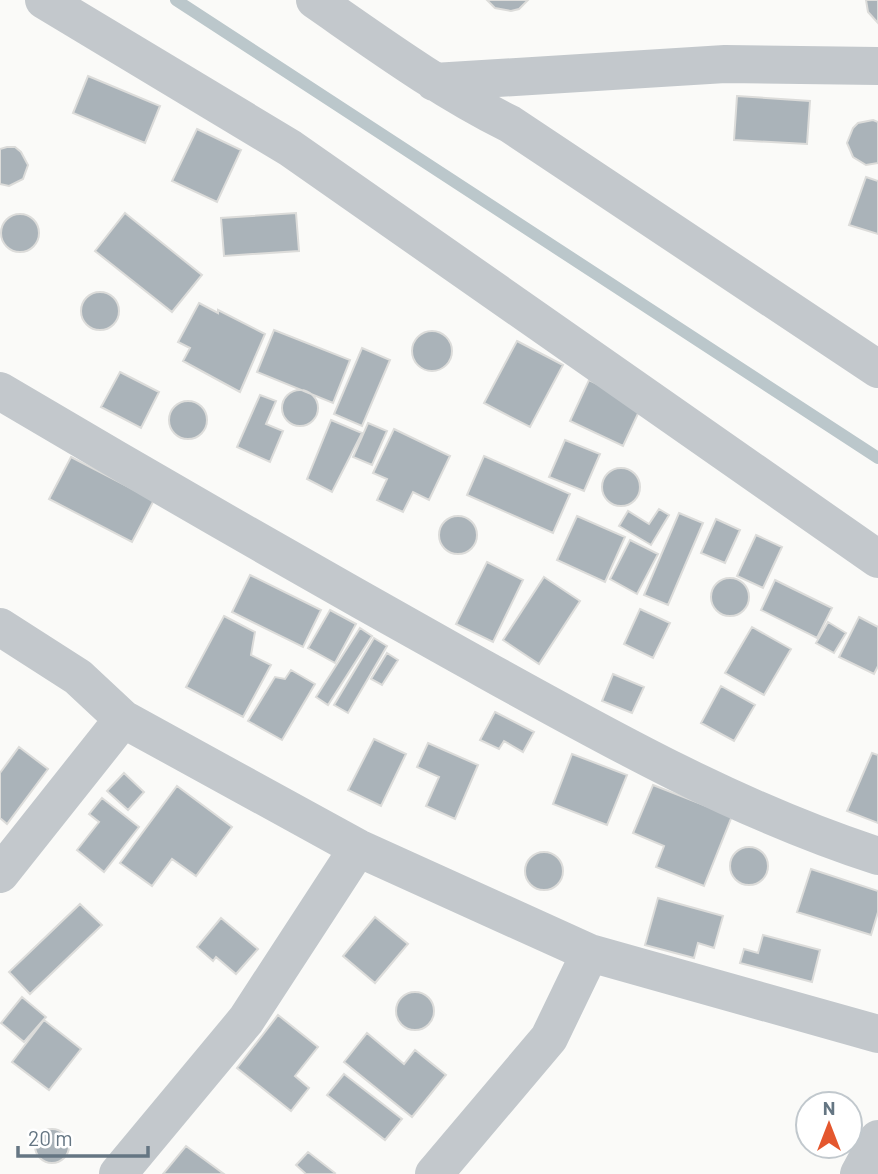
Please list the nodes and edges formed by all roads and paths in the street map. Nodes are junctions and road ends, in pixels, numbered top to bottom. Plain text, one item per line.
1 (44, 0) edge
2 (315, 0) edge
3 (878, 65) edge
4 (434, 82) junction
5 (878, 369) edge
6 (0, 391) edge
7 (878, 559) edge
8 (0, 627) edge
9 (122, 719) junction
10 (358, 848) junction
11 (878, 856) edge
12 (0, 874) edge
13 (590, 953) junction
14 (878, 1034) edge
15 (878, 1139) edge
16 (118, 1174) edge
17 (434, 1174) edge
18 (859, 1174) edge

1 - 7 street
2 - 4 street
3 - 4 street
4 - 5 street
6 - 11 street
8 - 9 street
9 - 10 street
9 - 12 street
10 - 13 street
10 - 16 street
13 - 14 street
13 - 17 street
15 - 18 street

